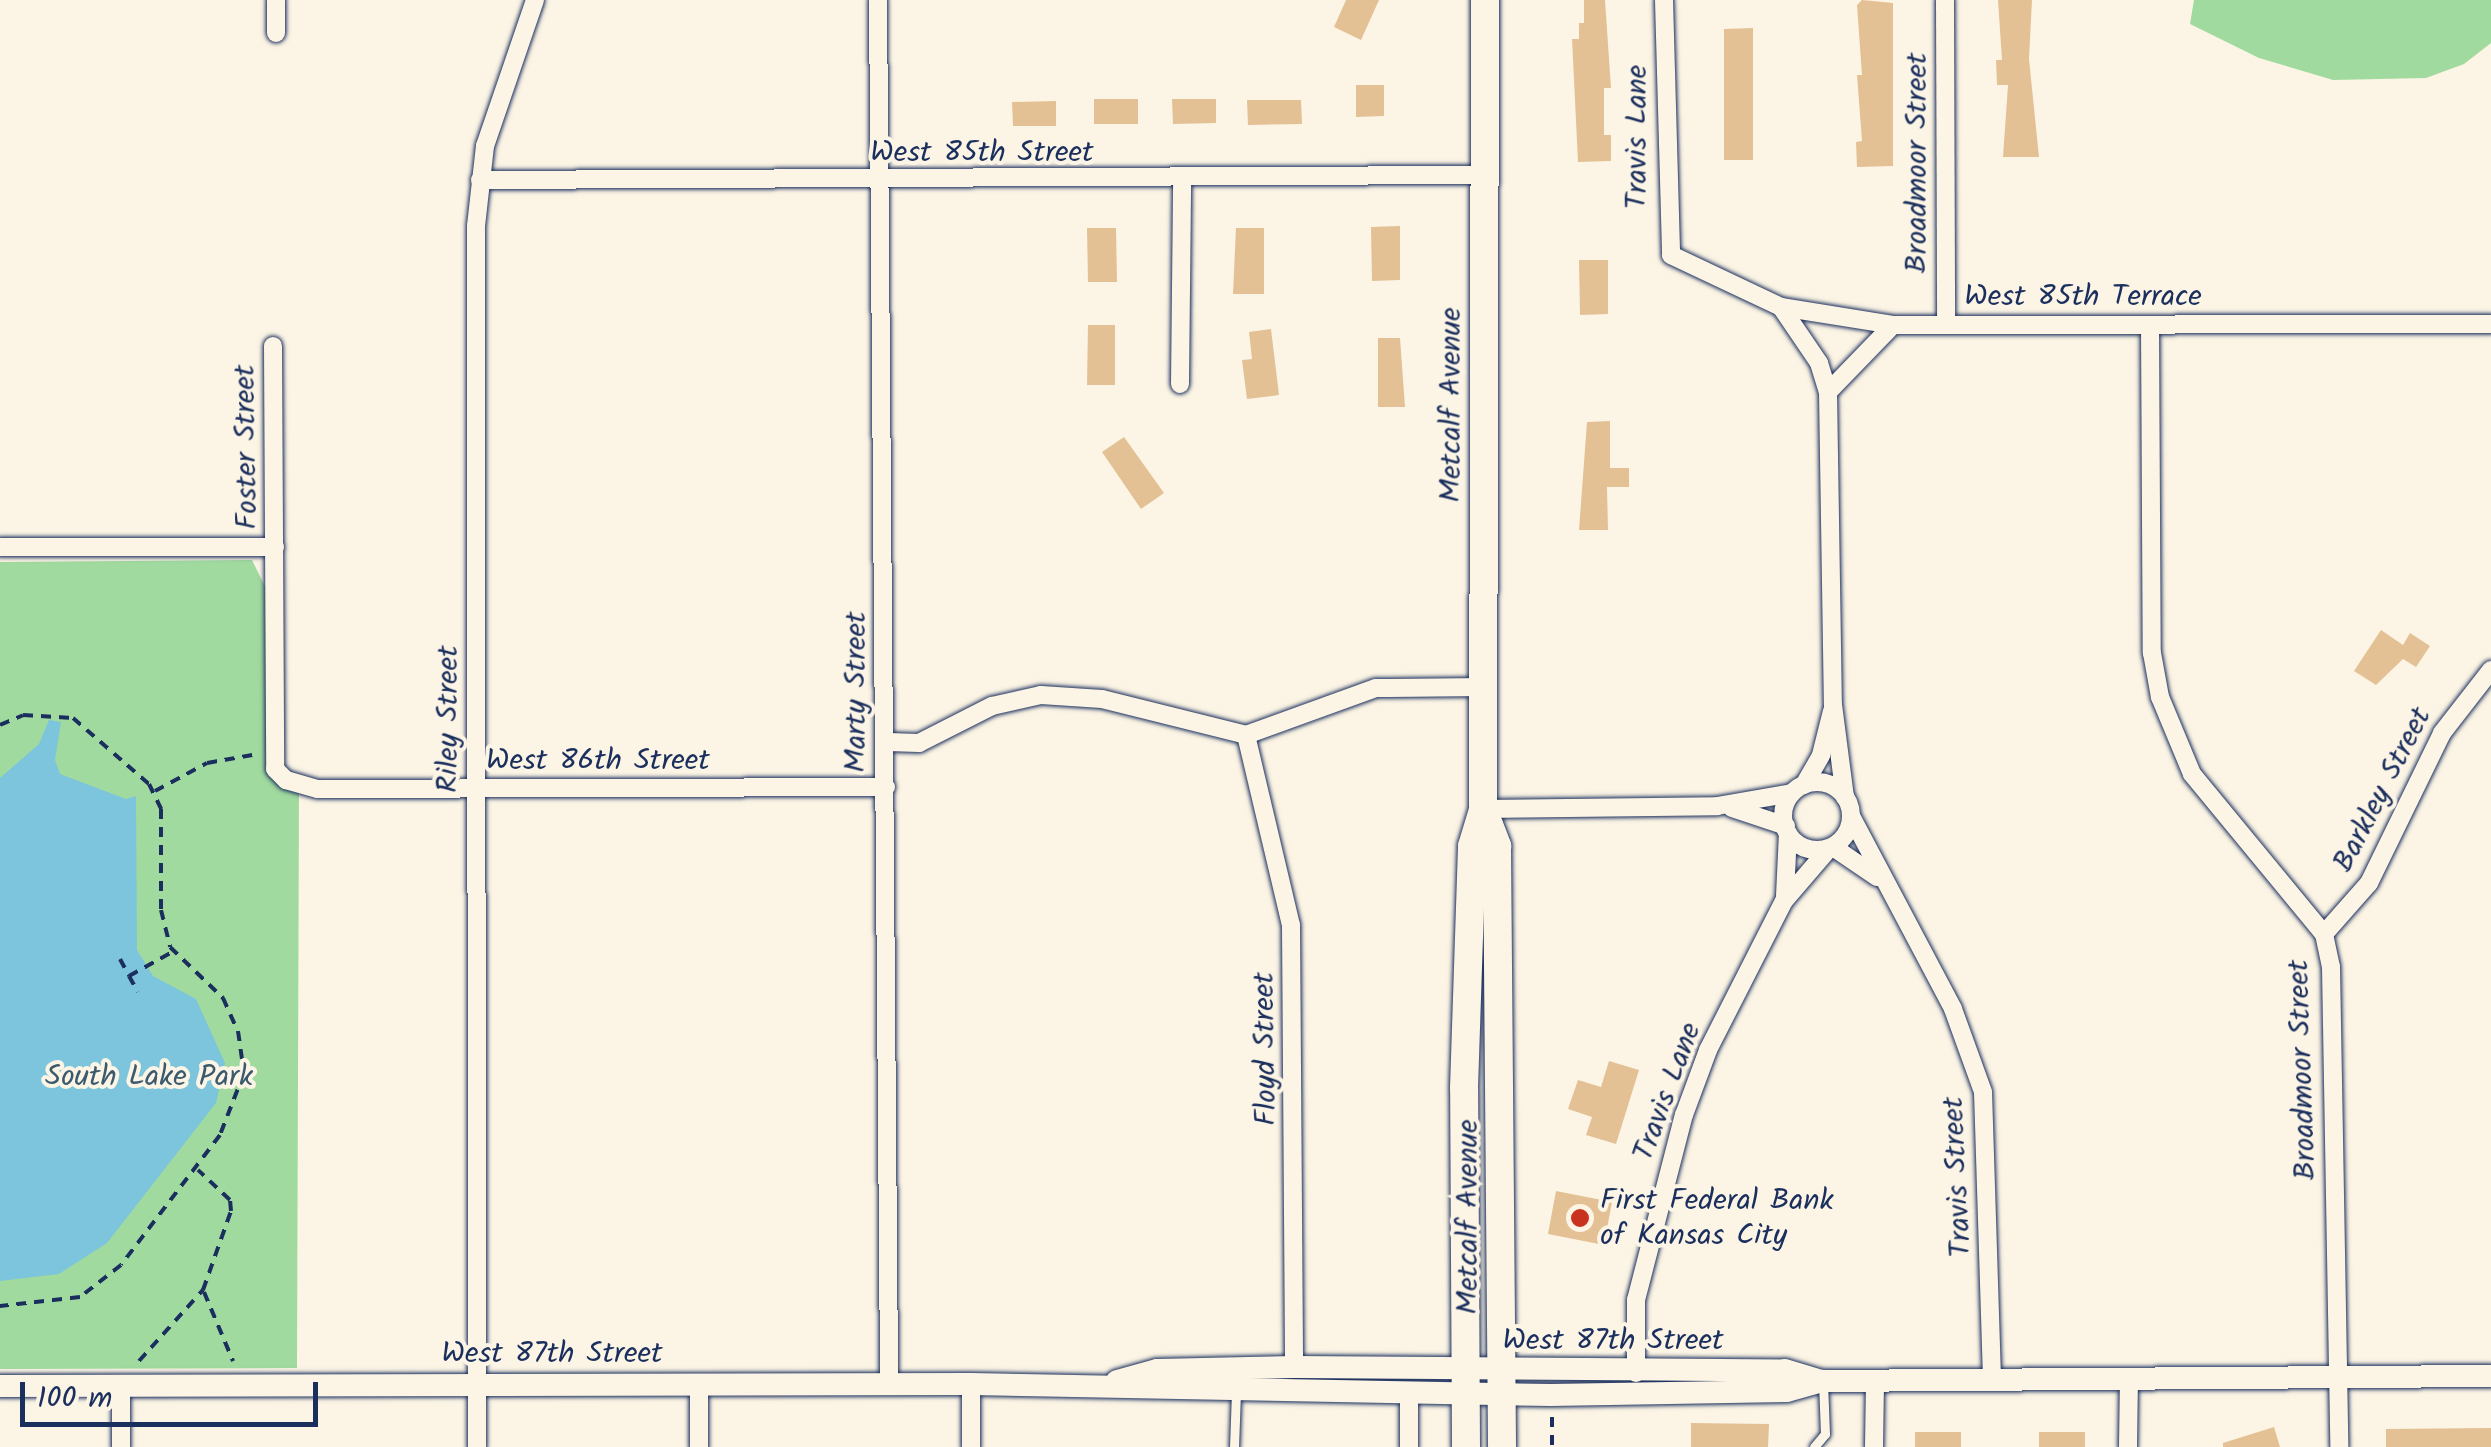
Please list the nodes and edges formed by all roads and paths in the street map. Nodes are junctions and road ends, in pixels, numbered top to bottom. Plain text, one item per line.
1 (276, 0) edge
2 (535, 0) edge
3 (878, 0) edge
4 (1485, 0) edge
5 (1664, 0) edge
6 (1946, 0) edge
7 (276, 32) dead end
8 (1485, 175) junction
9 (480, 180) junction
10 (880, 180) junction
11 (1182, 181) junction
12 (1685, 265) joint
13 (1781, 306) junction
14 (2491, 324) edge
15 (1946, 325) junction
16 (2150, 325) junction
17 (1893, 326) junction
18 (274, 346) dead end
19 (1180, 384) dead end
20 (1828, 392) junction
21 (276, 547) junction
22 (0, 548) edge
23 (2491, 670) edge
24 (1485, 687) junction
25 (1833, 706) junction
26 (0, 725) edge
27 (1246, 735) junction
28 (888, 742) junction
29 (252, 755) dead end
30 (886, 787) junction
31 (476, 788) junction
32 (1798, 789) junction
33 (154, 792) junction
34 (1845, 797) junction
35 (1717, 806) junction
36 (1483, 809) junction
37 (1851, 816) junction
38 (1787, 829) junction
39 (1830, 850) junction
40 (1878, 877) junction
41 (1784, 901) junction
42 (2324, 934) junction
43 (174, 951) junction
44 (120, 959) dead end
45 (129, 976) junction
46 (138, 992) dead end
47 (198, 1170) junction
48 (203, 1290) junction
49 (0, 1306) edge
50 (140, 1361) dead end
51 (233, 1361) dead end
52 (1294, 1367) junction
53 (1636, 1372) junction
54 (2491, 1376) edge
55 (2336, 1377) junction
56 (2129, 1378) junction
57 (1876, 1380) junction
58 (1992, 1380) junction
59 (1466, 1381) junction
60 (1823, 1381) junction
61 (1501, 1382) junction
62 (478, 1383) junction
63 (699, 1384) junction
64 (889, 1384) junction
65 (971, 1384) junction
66 (1104, 1385) junction
67 (0, 1386) edge
68 (121, 1386) junction
69 (1236, 1392) junction
70 (1409, 1394) junction
71 (1550, 1395) junction
72 (121, 1447) edge
73 (477, 1447) edge
74 (699, 1447) edge
75 (972, 1447) edge
76 (1234, 1447) edge
77 (1409, 1447) edge
78 (1466, 1447) edge
79 (1502, 1447) edge
80 (1552, 1447) edge
81 (1814, 1447) edge
82 (1874, 1447) edge
83 (2128, 1447) edge
84 (2339, 1447) edge

1 - 7 street
2 - 9 street, Riley Street
3 - 10 street, Marty Street
4 - 8 main road, Metcalf Avenue
5 - 12 street, Travis Lane
6 - 15 street, Broadmoor Street
8 - 11 street, West 85th Street
8 - 24 main road, Metcalf Avenue
9 - 10 street, West 85th Street
9 - 31 street, Riley Street
10 - 11 street, West 85th Street
10 - 28 street, Marty Street
11 - 19 street
12 - 13 street, West 85th Terrace
13 - 17 street, West 85th Terrace
13 - 20 street
14 - 16 street, West 85th Terrace
15 - 16 street, West 85th Terrace
15 - 17 street, West 85th Terrace
16 - 42 street, Broadmoor Street
17 - 20 street
18 - 21 street, Foster Street
20 - 25 street
21 - 22 street
21 - 31 street, West 86th Street
23 - 42 street, Barkley Street
24 - 27 street
24 - 36 main road, Metcalf Avenue
25 - 32 street
25 - 34 street
26 - 33 path
27 - 28 street
27 - 52 street, Floyd Street
28 - 30 street, Marty Street
29 - 33 path
30 - 31 street, West 86th Street
30 - 64 street, Marty Street
31 - 62 street, Riley Street
32 - 34 street
32 - 35 street
32 - 38 street
33 - 43 path
34 - 37 street
35 - 36 street
35 - 38 street
36 - 59 main road, Metcalf Avenue
36 - 61 main road, Metcalf Avenue
37 - 39 street
37 - 40 street, Travis Street
38 - 39 street
38 - 41 street, Travis Lane
39 - 40 street, Travis Street
39 - 41 street, Travis Lane
40 - 58 street, Travis Street
41 - 53 street, Travis Lane
42 - 55 street, Broadmoor Street
43 - 45 path
43 - 47 path
44 - 45 path
45 - 46 path
47 - 48 path
47 - 49 path
48 - 50 path
48 - 51 path
52 - 59 street, West 87th Street
52 - 66 street, West 87th Street
53 - 60 street, West 87th Street
53 - 61 street, West 87th Street
54 - 55 street, West 87th Street
55 - 56 street, West 87th Street
55 - 84 street, Broadmoor Street
56 - 58 street, West 87th Street
56 - 83 street
57 - 58 street, West 87th Street
57 - 60 street, West 87th Street
57 - 82 street
59 - 61 street, West 87th Street
59 - 70 street, West 87th Street
59 - 78 main road, Metcalf Avenue
60 - 71 street, West 87th Street
60 - 81 lane
61 - 71 street, West 87th Street
61 - 79 main road, Metcalf Avenue
62 - 63 street, West 87th Street
62 - 68 street, West 87th Street
62 - 73 street, Riley Street
63 - 64 street, West 87th Street
63 - 74 street
64 - 65 street, West 87th Street
65 - 66 street, West 87th Street
65 - 75 street
66 - 69 street, West 87th Street
67 - 68 street, West 87th Street
68 - 72 street
69 - 70 street, West 87th Street
69 - 76 lane
70 - 77 street
71 - 80 path

